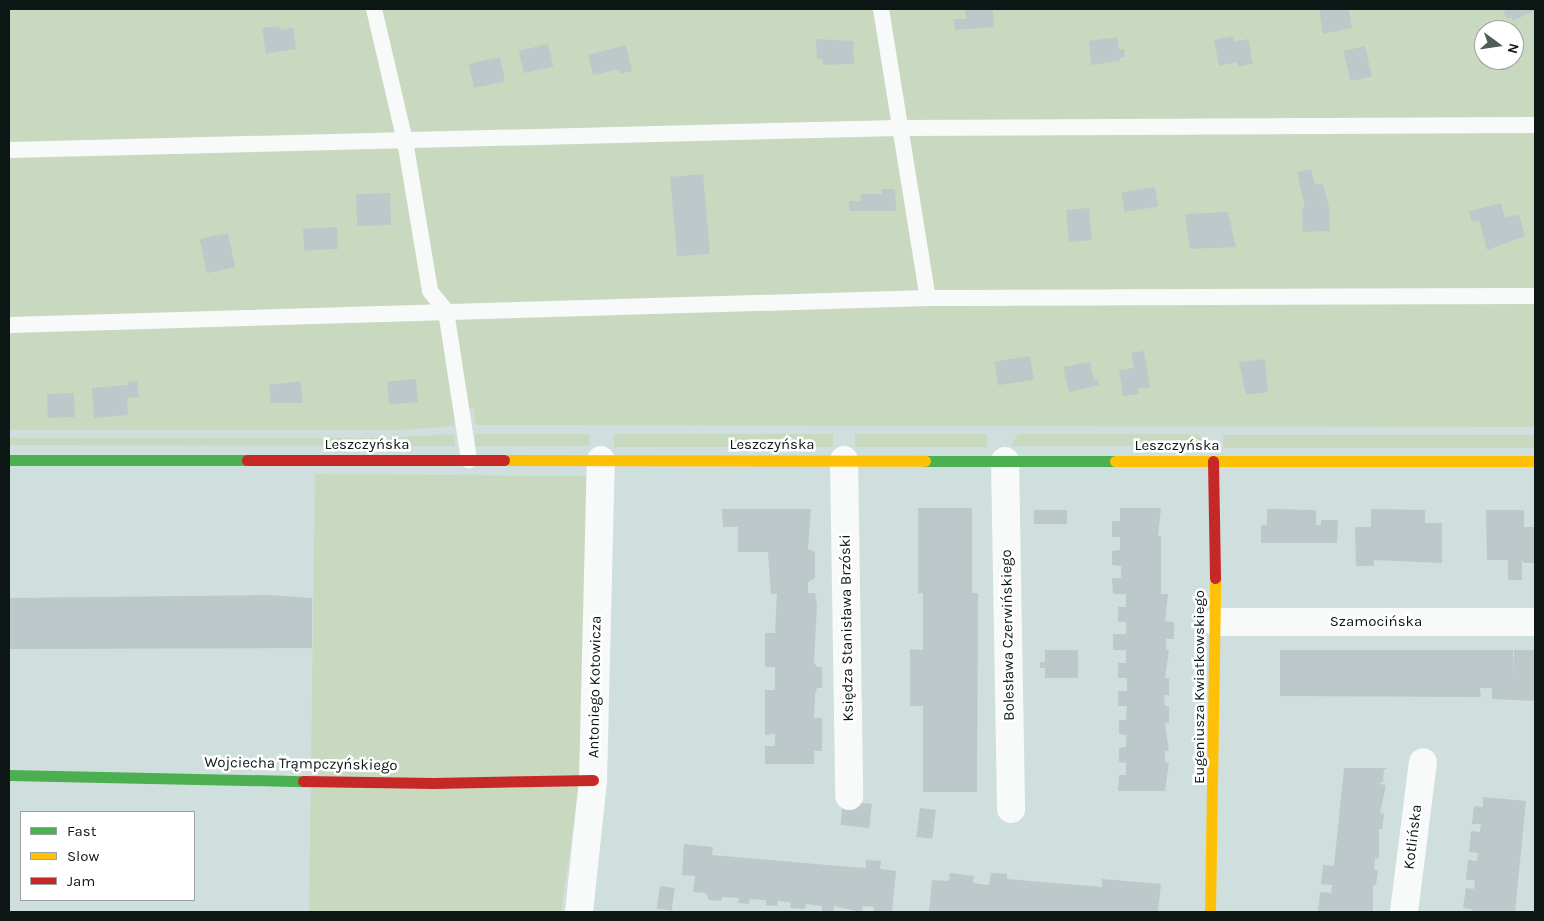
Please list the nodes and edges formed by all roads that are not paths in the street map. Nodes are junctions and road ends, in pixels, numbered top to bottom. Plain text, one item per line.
1 (374, 9) edge
2 (881, 9) edge
3 (1535, 125) edge
4 (899, 128) junction
5 (405, 140) junction
6 (9, 150) edge
7 (1535, 296) edge
8 (928, 298) junction
9 (446, 311) junction
10 (9, 324) edge
11 (9, 460) edge
12 (469, 460) junction
13 (601, 460) junction
14 (844, 460) junction
15 (1213, 461) junction
16 (1005, 462) junction
17 (1535, 462) edge
18 (1216, 622) junction
19 (1535, 622) edge
20 (1423, 762) dead end
21 (9, 775) edge
22 (593, 780) junction
23 (849, 796) dead end
24 (1011, 809) dead end
25 (579, 912) edge
26 (1210, 912) edge
27 (1404, 912) edge

1 - 5 lane
2 - 4 lane
3 - 4 lane
4 - 5 lane
4 - 8 lane
5 - 6 lane
5 - 9 lane
7 - 8 lane
8 - 9 lane
9 - 10 lane
9 - 12 lane
11 - 12 street, Leszczyńska
12 - 13 street, Leszczyńska
13 - 14 street, Leszczyńska
13 - 22 street, Antoniego Kotowicza
14 - 16 street, Leszczyńska
14 - 23 street, Księdza Stanisława Brzóski
15 - 16 street, Leszczyńska
15 - 17 street, Leszczyńska
15 - 18 street, Eugeniusza Kwiatkowskiego
16 - 24 street, Bolesława Czerwińskiego
18 - 19 street, Szamocińska
18 - 26 street, Eugeniusza Kwiatkowskiego
20 - 27 street, Kotlińska
21 - 22 street, Wojciecha Trąmpczyńskiego
22 - 25 street, Antoniego Kotowicza

